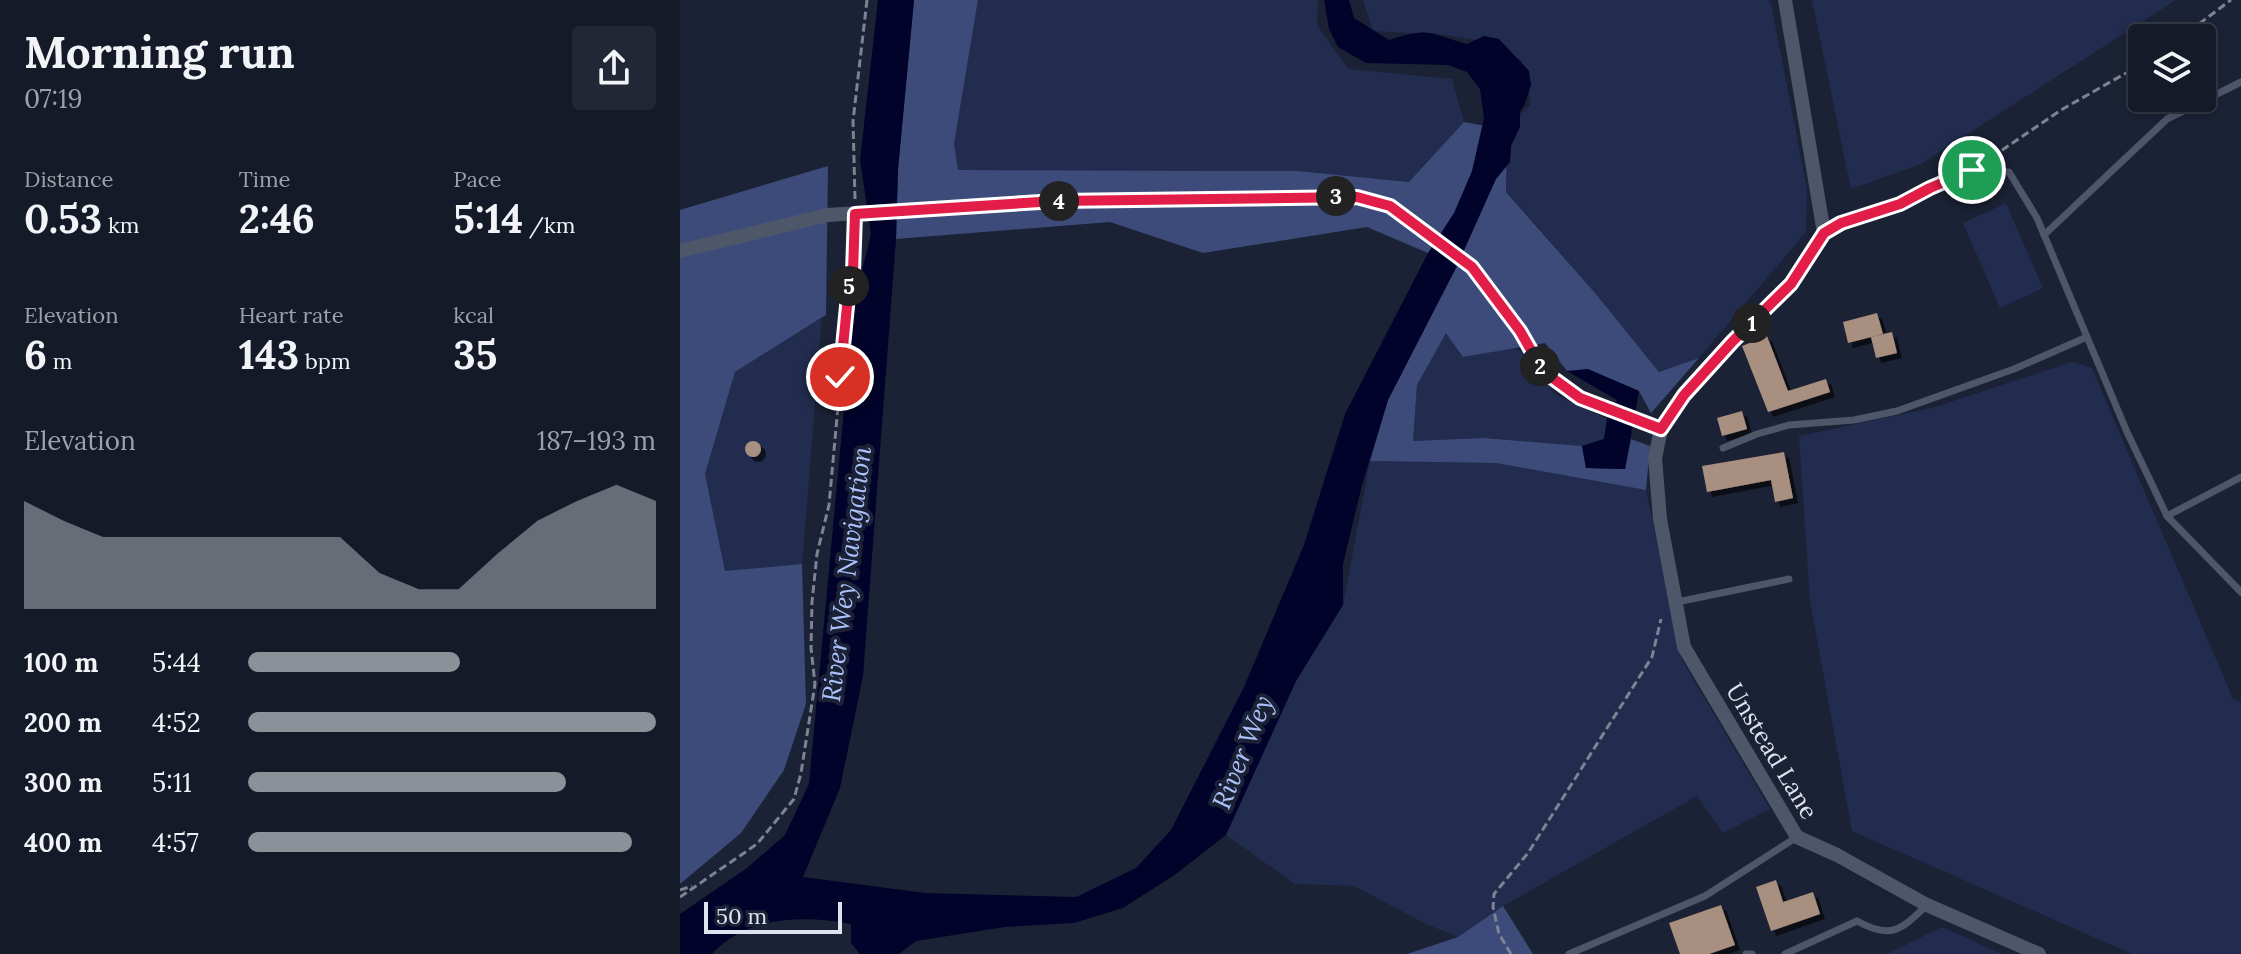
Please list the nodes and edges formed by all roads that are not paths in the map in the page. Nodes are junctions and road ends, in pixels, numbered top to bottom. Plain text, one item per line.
1 (1785, 0) edge
2 (2241, 82) edge
3 (1824, 233) junction
4 (2044, 235) junction
5 (680, 251) edge
6 (2087, 337) junction
7 (1661, 429) junction
8 (1723, 448) dead end
9 (2241, 477) edge
10 (2167, 516) junction
11 (1789, 579) dead end
12 (2241, 592) edge
13 (1677, 602) junction
14 (1797, 837) junction
15 (1927, 905) junction
16 (1569, 954) edge
17 (1785, 954) edge
18 (2039, 954) edge

1 - 3 street
2 - 4 lane
3 - 4 lane
3 - 7 street
4 - 6 lane
5 - 7 street
6 - 8 lane
6 - 10 lane
7 - 13 street, Unstead Lane
9 - 10 lane
10 - 12 lane
11 - 13 lane
13 - 14 street, Unstead Lane
14 - 15 street, Unstead Lane
14 - 16 lane
15 - 17 lane
15 - 18 street, Unstead Lane

